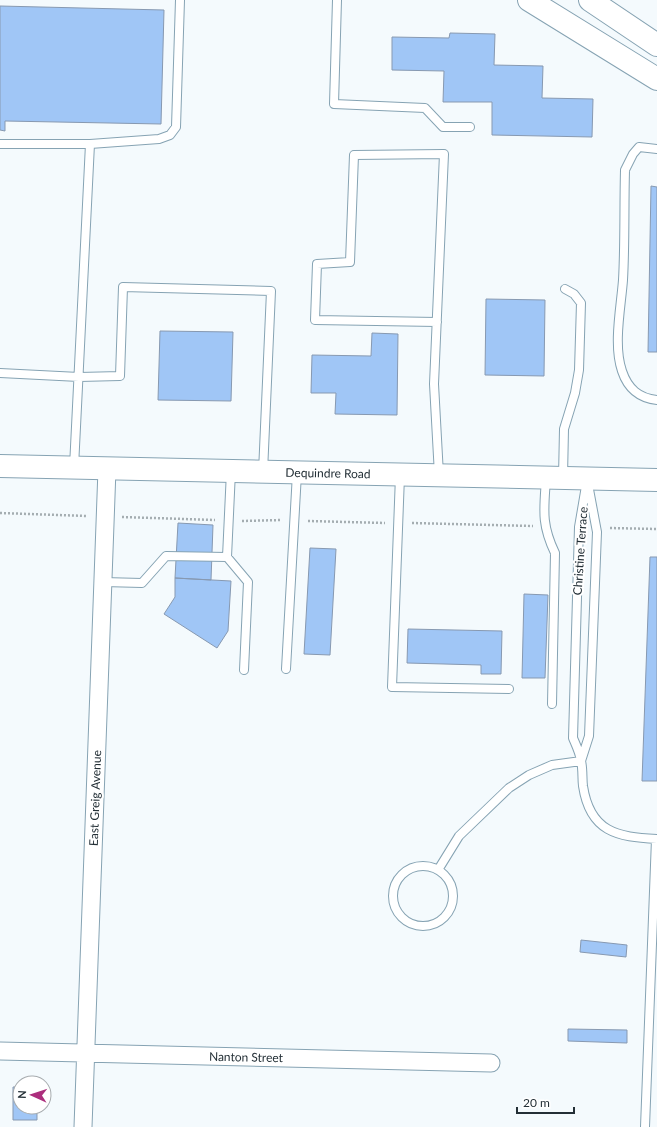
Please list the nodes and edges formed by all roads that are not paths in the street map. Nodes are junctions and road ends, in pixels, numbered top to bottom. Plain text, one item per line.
1 (180, 0) edge
2 (337, 0) edge
3 (529, 0) edge
4 (590, 0) edge
5 (657, 45) edge
6 (657, 79) edge
7 (470, 127) dead end
8 (0, 144) edge
9 (90, 144) junction
10 (657, 148) edge
11 (564, 289) dead end
12 (437, 322) junction
13 (0, 373) edge
14 (79, 377) junction
15 (657, 400) edge
16 (0, 466) edge
17 (74, 468) junction
18 (107, 469) junction
19 (231, 471) junction
20 (263, 472) junction
21 (297, 473) junction
22 (400, 475) junction
23 (439, 475) junction
24 (554, 478) junction
25 (587, 479) junction
26 (657, 480) edge
27 (228, 557) junction
28 (103, 582) junction
29 (286, 669) dead end
30 (244, 670) dead end
31 (509, 689) dead end
32 (552, 704) dead end
33 (581, 761) junction
34 (657, 839) edge
35 (438, 870) junction
36 (0, 1051) edge
37 (86, 1053) junction
38 (491, 1062) dead end
39 (83, 1127) edge
40 (645, 1127) edge

1 - 9 lane
2 - 7 lane
3 - 6 main road
4 - 5 main road
8 - 9 lane
9 - 14 lane
10 - 15 lane
11 - 24 lane
12 - 12 lane
12 - 23 lane
13 - 14 lane
14 - 17 lane
14 - 20 lane
16 - 17 main road, Dequindre Road
17 - 18 main road, Dequindre Road
18 - 19 main road, Dequindre Road
18 - 28 street, East Greig Avenue
19 - 20 main road, Dequindre Road
19 - 27 lane
20 - 21 main road, Dequindre Road
21 - 22 main road, Dequindre Road
21 - 29 lane
22 - 23 main road, Dequindre Road
22 - 31 lane
23 - 24 main road, Dequindre Road
24 - 25 main road, Dequindre Road
24 - 32 lane
25 - 26 main road, Dequindre Road
25 - 33 lane, Christine Terrace
25 - 33 lane, Christine Terrace
27 - 28 lane
27 - 30 lane
28 - 37 street, East Greig Avenue
33 - 34 lane, Christine Terrace
33 - 35 lane
34 - 40 lane, Christine Terrace
35 - 35 lane
36 - 37 street, Nanton Street
37 - 38 street, Nanton Street
37 - 39 street, East Greig Avenue

